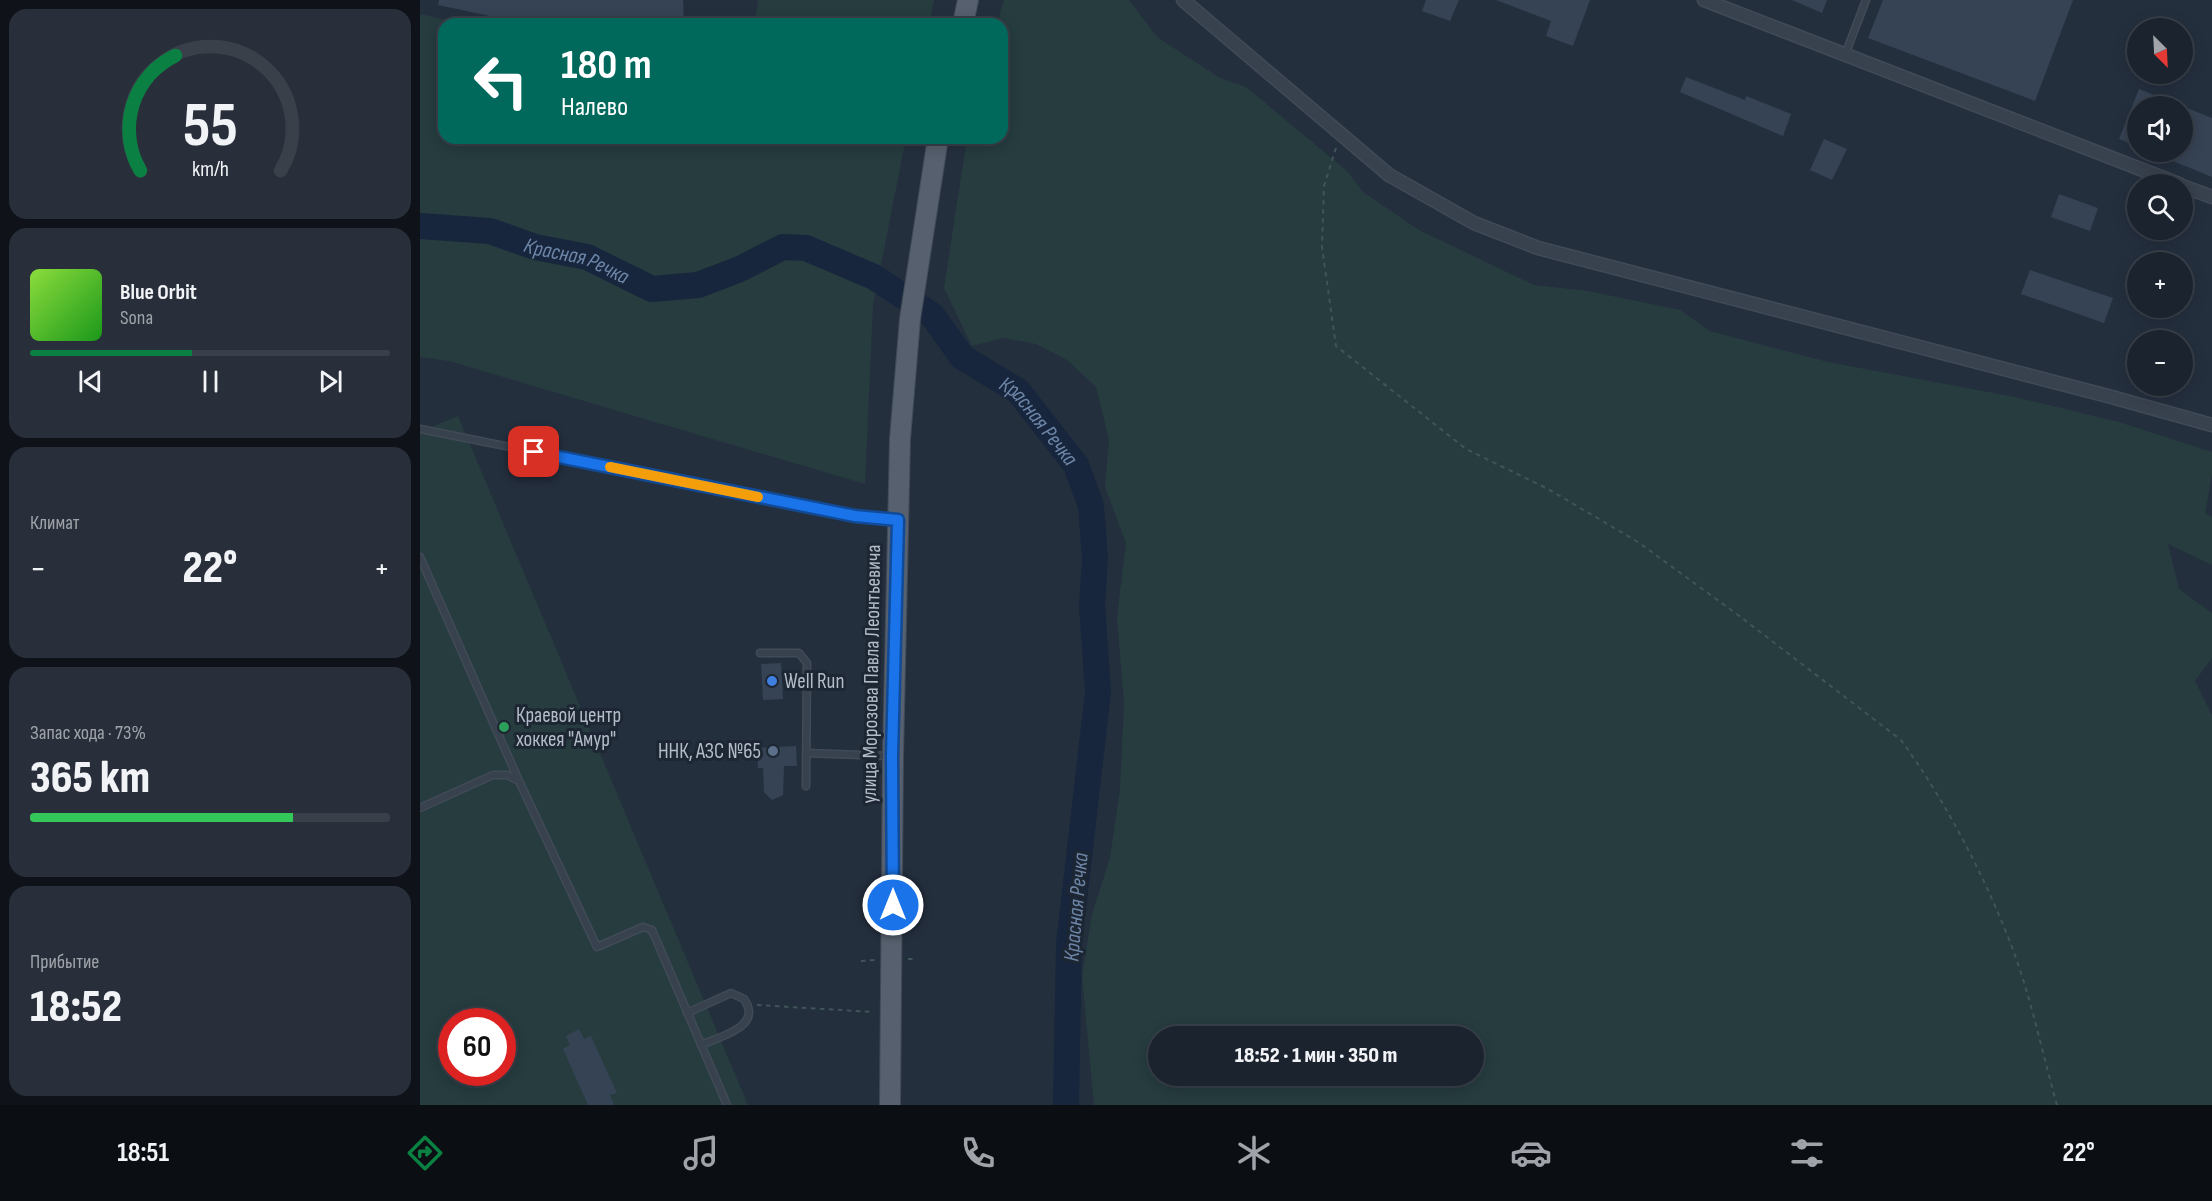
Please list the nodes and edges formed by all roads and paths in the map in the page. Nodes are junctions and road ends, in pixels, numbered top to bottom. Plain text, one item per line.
1 (968, 0) edge
2 (1183, 0) edge
3 (1704, 0) edge
4 (1866, 0) edge
5 (964, 18) edge
6 (1845, 55) junction
7 (1341, 134) junction
8 (937, 144) edge
9 (2153, 174) edge
10 (2193, 190) edge
11 (2212, 197) edge
12 (2212, 425) edge
13 (420, 429) edge
14 (898, 520) junction
15 (420, 557) edge
16 (760, 653) dead end
17 (806, 753) junction
18 (892, 756) junction
19 (519, 782) junction
20 (806, 786) dead end
21 (420, 808) edge
22 (747, 1003) junction
23 (892, 1012) junction
24 (687, 1013) junction
25 (701, 1045) junction
26 (727, 1105) edge
27 (890, 1105) edge
28 (2057, 1105) edge

1 - 5 main road
2 - 7 street
3 - 6 street
4 - 6 lane
6 - 9 street
7 - 12 street
7 - 28 path
8 - 14 main road, улица Морозова Павла Леонтьевича
10 - 11 street
13 - 14 lane
14 - 18 main road, улица Морозова Павла Леонтьевича
15 - 19 lane
16 - 17 lane
17 - 18 lane
17 - 20 lane
18 - 23 main road, улица Морозова Павла Леонтьевича
19 - 21 lane
19 - 24 lane
22 - 23 path
22 - 24 lane
22 - 25 lane
23 - 27 main road, улица Морозова Павла Леонтьевича
24 - 25 lane
25 - 26 lane

